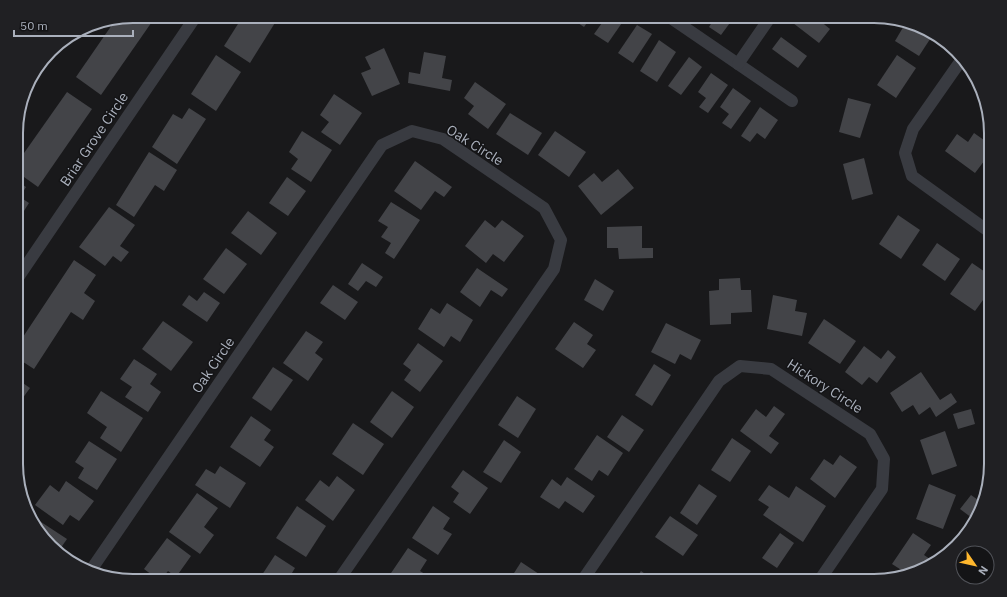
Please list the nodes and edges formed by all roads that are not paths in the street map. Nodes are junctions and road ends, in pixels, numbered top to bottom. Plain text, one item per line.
1 (191, 23) edge
2 (678, 23) edge
3 (766, 23) edge
4 (738, 64) junction
5 (959, 64) edge
6 (792, 101) dead end
7 (984, 228) edge
8 (23, 270) edge
9 (93, 567) edge
10 (343, 574) edge
11 (587, 574) edge
12 (824, 574) edge

1 - 8 street, Briar Grove Circle
2 - 4 street
3 - 4 street
4 - 6 street
5 - 7 street
9 - 10 street, Oak Circle
11 - 12 street, Hickory Circle

